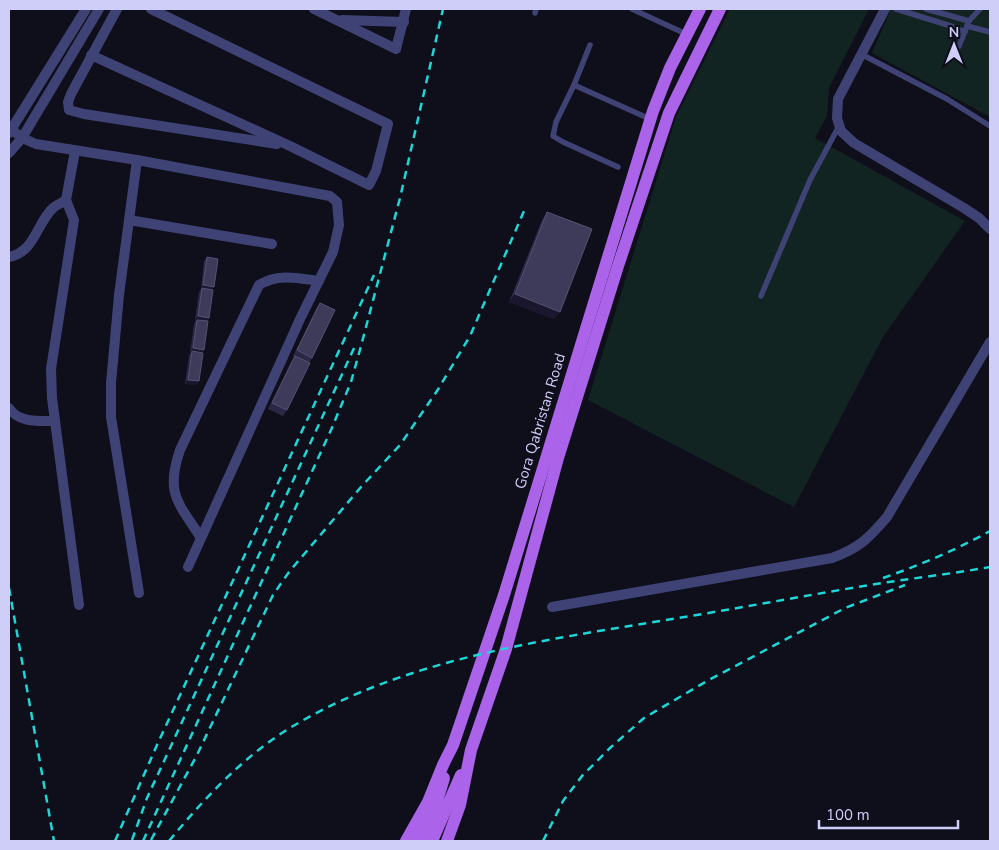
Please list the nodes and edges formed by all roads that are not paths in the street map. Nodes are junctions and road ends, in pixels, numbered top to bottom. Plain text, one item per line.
1 (86, 9) edge
2 (99, 9) edge
3 (116, 9) edge
4 (151, 9) edge
5 (314, 9) edge
6 (406, 9) edge
7 (632, 9) edge
8 (700, 9) edge
9 (720, 9) edge
10 (885, 9) edge
11 (896, 9) edge
12 (926, 9) edge
13 (980, 9) edge
14 (338, 20) junction
15 (404, 22) junction
16 (967, 26) junction
17 (990, 32) edge
18 (687, 34) junction
19 (590, 45) dead end
20 (861, 54) junction
21 (91, 55) junction
22 (952, 55) dead end
23 (574, 86) junction
24 (650, 119) junction
25 (839, 126) junction
26 (990, 126) edge
27 (10, 130) edge
28 (22, 138) junction
29 (290, 146) junction
30 (74, 151) junction
31 (9, 153) edge
32 (137, 160) junction
33 (618, 166) dead end
34 (66, 200) junction
35 (129, 220) junction
36 (990, 229) edge
37 (272, 244) dead end
38 (9, 257) edge
39 (319, 281) junction
40 (761, 296) dead end
41 (990, 342) edge
42 (9, 408) edge
43 (55, 421) junction
44 (201, 538) junction
45 (188, 566) dead end
46 (139, 593) dead end
47 (79, 605) dead end
48 (552, 607) dead end
49 (453, 744) junction
50 (471, 750) junction
51 (445, 797) junction
52 (406, 841) edge
53 (419, 841) edge
54 (432, 841) edge
55 (447, 841) edge

1 - 27 street
2 - 28 street
3 - 21 street
4 - 29 street
5 - 14 street
6 - 15 street
7 - 18 lane
8 - 18 main road, Gora Qabristan Road
9 - 50 main road, Gora Qabristan Road
10 - 20 street
11 - 16 lane
12 - 16 lane
13 - 16 lane
14 - 15 street
14 - 15 street
16 - 17 lane
16 - 22 lane
18 - 24 main road, Gora Qabristan Road
19 - 23 lane
20 - 25 street
20 - 26 lane
21 - 29 street
21 - 29 street
23 - 24 lane
23 - 33 lane
24 - 49 main road, Gora Qabristan Road
25 - 36 street
25 - 40 lane
27 - 28 street
28 - 30 street
28 - 31 street
30 - 32 street
30 - 34 street
32 - 35 street
32 - 39 street
34 - 38 street
34 - 43 street
35 - 37 street
35 - 46 street
39 - 44 street
39 - 44 street
41 - 48 street
42 - 43 street
43 - 47 street
44 - 45 street
49 - 51 main road
49 - 52 main road, Gora Qabristan Road
50 - 51 main road
50 - 55 main road, Gora Qabristan Road
51 - 53 main road
51 - 54 main road

